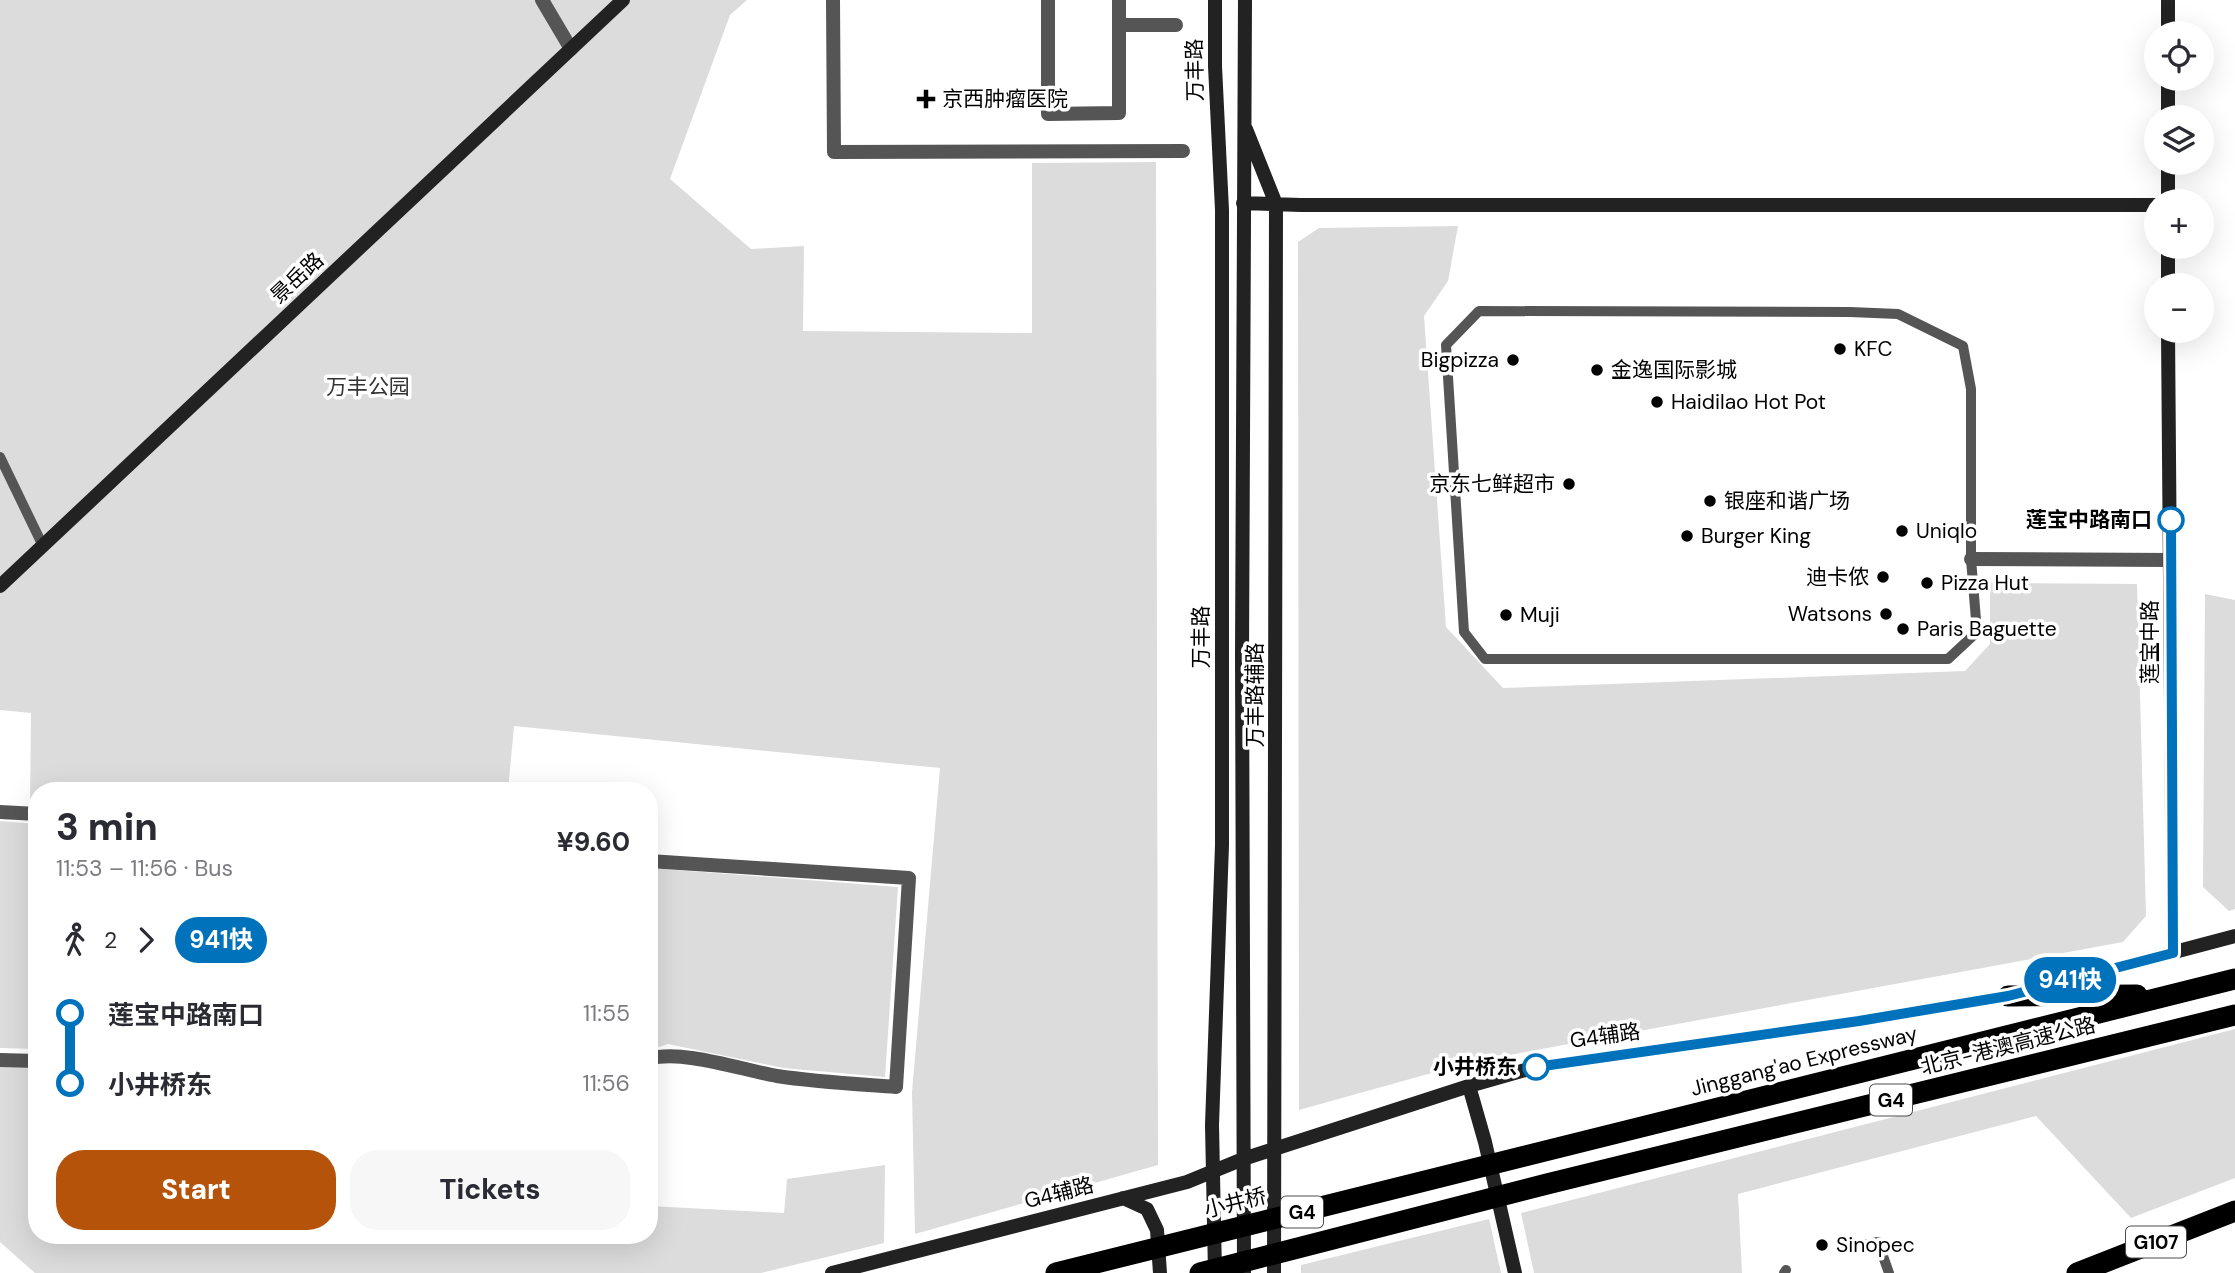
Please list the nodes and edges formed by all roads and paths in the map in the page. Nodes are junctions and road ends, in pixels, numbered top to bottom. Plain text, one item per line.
1 (542, 0) edge
2 (623, 0) edge
3 (833, 0) edge
4 (1048, 0) edge
5 (1119, 0) edge
6 (1216, 0) edge
7 (1245, 0) edge
8 (2168, 0) edge
9 (2168, 21) edge
10 (1119, 25) junction
11 (1176, 25) dead end
12 (571, 49) junction
13 (1244, 122) junction
14 (1183, 151) dead end
15 (1243, 203) junction
16 (1276, 204) junction
17 (2144, 205) edge
18 (2168, 343) edge
19 (0, 457) edge
20 (43, 546) junction
21 (1970, 559) junction
22 (2171, 561) junction
23 (0, 586) edge
24 (0, 811) edge
25 (28, 813) edge
26 (658, 862) edge
27 (2235, 936) edge
28 (2173, 953) junction
29 (2235, 979) edge
30 (2174, 995) junction
31 (2008, 996) junction
32 (2235, 1015) edge
33 (658, 1056) edge
34 (0, 1060) edge
35 (28, 1061) edge
36 (1469, 1086) junction
37 (1273, 1150) junction
38 (1547, 1151) joint
39 (1243, 1159) junction
40 (1213, 1172) junction
41 (1122, 1198) junction
42 (2235, 1210) edge
43 (1864, 1245) dead end
44 (832, 1273) edge
45 (1056, 1273) edge
46 (1160, 1273) edge
47 (1200, 1273) edge
48 (1216, 1273) edge
49 (1244, 1273) edge
50 (1274, 1273) edge
51 (1514, 1273) edge
52 (1889, 1273) edge
53 (2077, 1273) edge

1 - 12 street
2 - 12 street, 景岳路
3 - 14 street
4 - 10 street
5 - 10 street
6 - 40 street, 万丰路
7 - 13 street, 万丰路
8 - 9 street
10 - 11 street
12 - 20 street, 景岳路
13 - 15 street, 万丰路
13 - 16 street, 万丰路辅路
15 - 16 street
15 - 39 street, 万丰路
16 - 17 street
16 - 37 street, 万丰路辅路
18 - 22 street, 莲宝中路
19 - 20 lane
20 - 23 street, 景岳路
21 - 21 lane
21 - 22 street
22 - 28 street, 莲宝中路
24 - 25 street
26 - 33 street
27 - 28 street, G4辅路
28 - 31 street, G4辅路
29 - 30 highway, Jinggang'ao Expressway / G4
30 - 31 highway
30 - 38 highway, Jinggang'ao Expressway / G4
31 - 36 street, G4辅路
32 - 47 highway, 北京-港澳高速公路 / G4
34 - 35 street
36 - 37 street, G4辅路
36 - 51 street
37 - 39 street, G4辅路
37 - 50 street, 万丰路辅路
38 - 45 highway, 小井桥 / G4
39 - 40 street, G4辅路
39 - 49 street, 万丰路
40 - 41 street, G4辅路
40 - 48 street, 万丰路
41 - 44 street, G4辅路
41 - 46 street
42 - 53 highway, G107
43 - 52 lane

